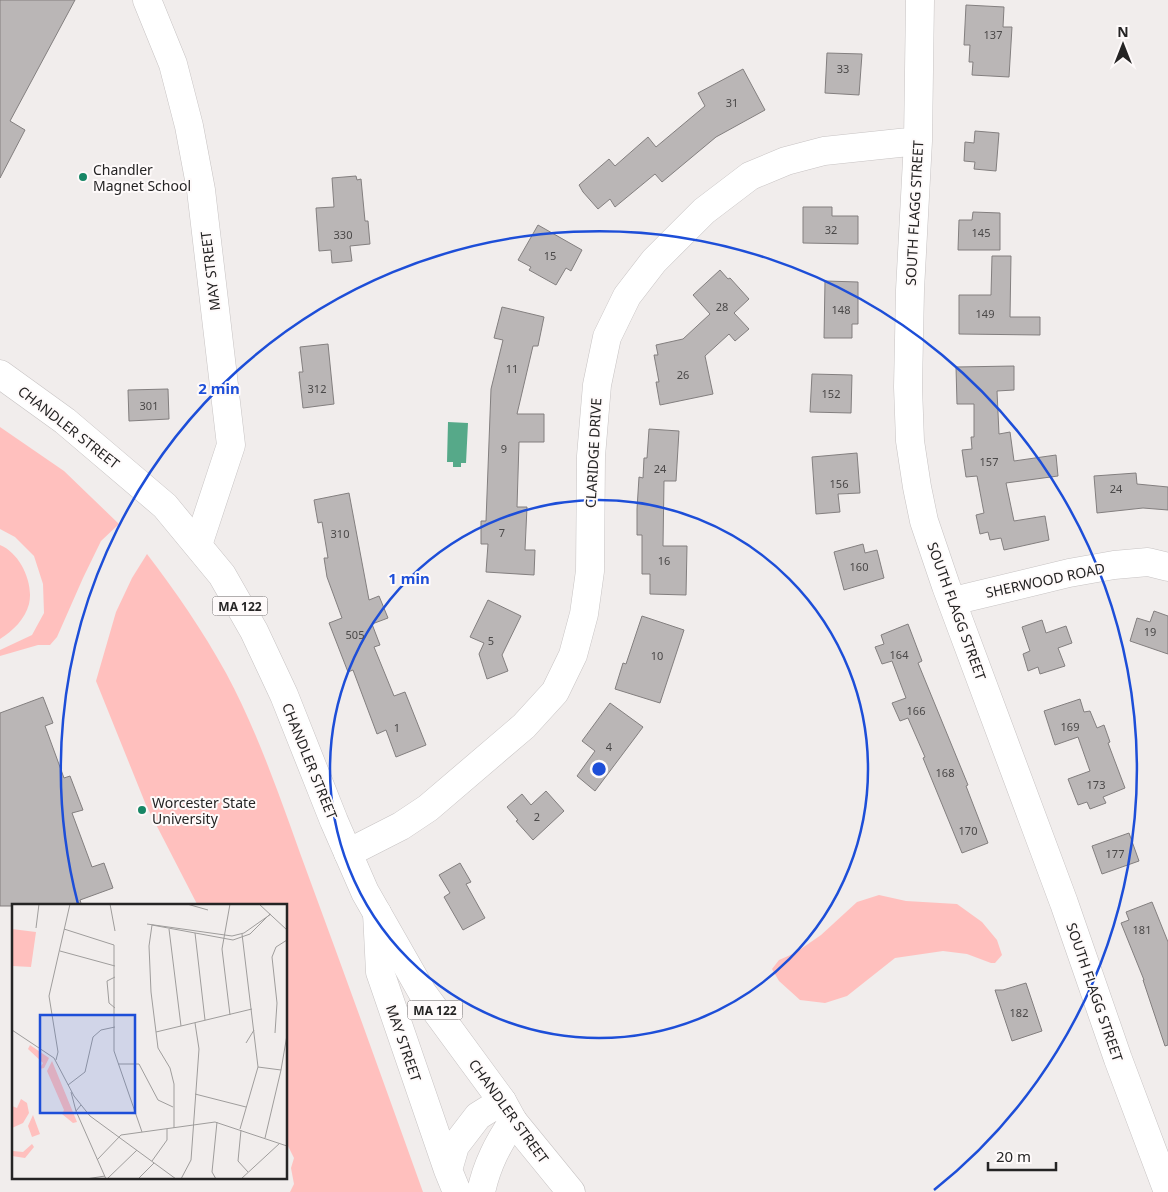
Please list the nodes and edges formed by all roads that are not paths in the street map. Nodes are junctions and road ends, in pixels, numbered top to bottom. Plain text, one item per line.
1 (147, 0) edge
2 (920, 0) edge
3 (918, 141) junction
4 (0, 374) edge
5 (198, 545) junction
6 (1168, 567) edge
7 (953, 601) junction
8 (348, 853) junction
9 (377, 913) junction
10 (508, 1111) junction
11 (453, 1181) edge
12 (481, 1192) edge
13 (570, 1192) edge
14 (1168, 1192) edge

1 - 5 street, MAY STREET
2 - 3 street, SOUTH FLAGG STREET
3 - 7 street, SOUTH FLAGG STREET
3 - 8 street, CLARIDGE DRIVE
4 - 5 street, CHANDLER STREET / MA 122
5 - 8 street, CHANDLER STREET / MA 122
6 - 7 street, SHERWOOD ROAD
7 - 14 street, SOUTH FLAGG STREET
8 - 9 street, CHANDLER STREET / MA 122
9 - 10 street, CHANDLER STREET / MA 122
9 - 11 street, MAY STREET
10 - 11 street, MAY STREET
10 - 12 street
10 - 13 street, CHANDLER STREET / MA 122

